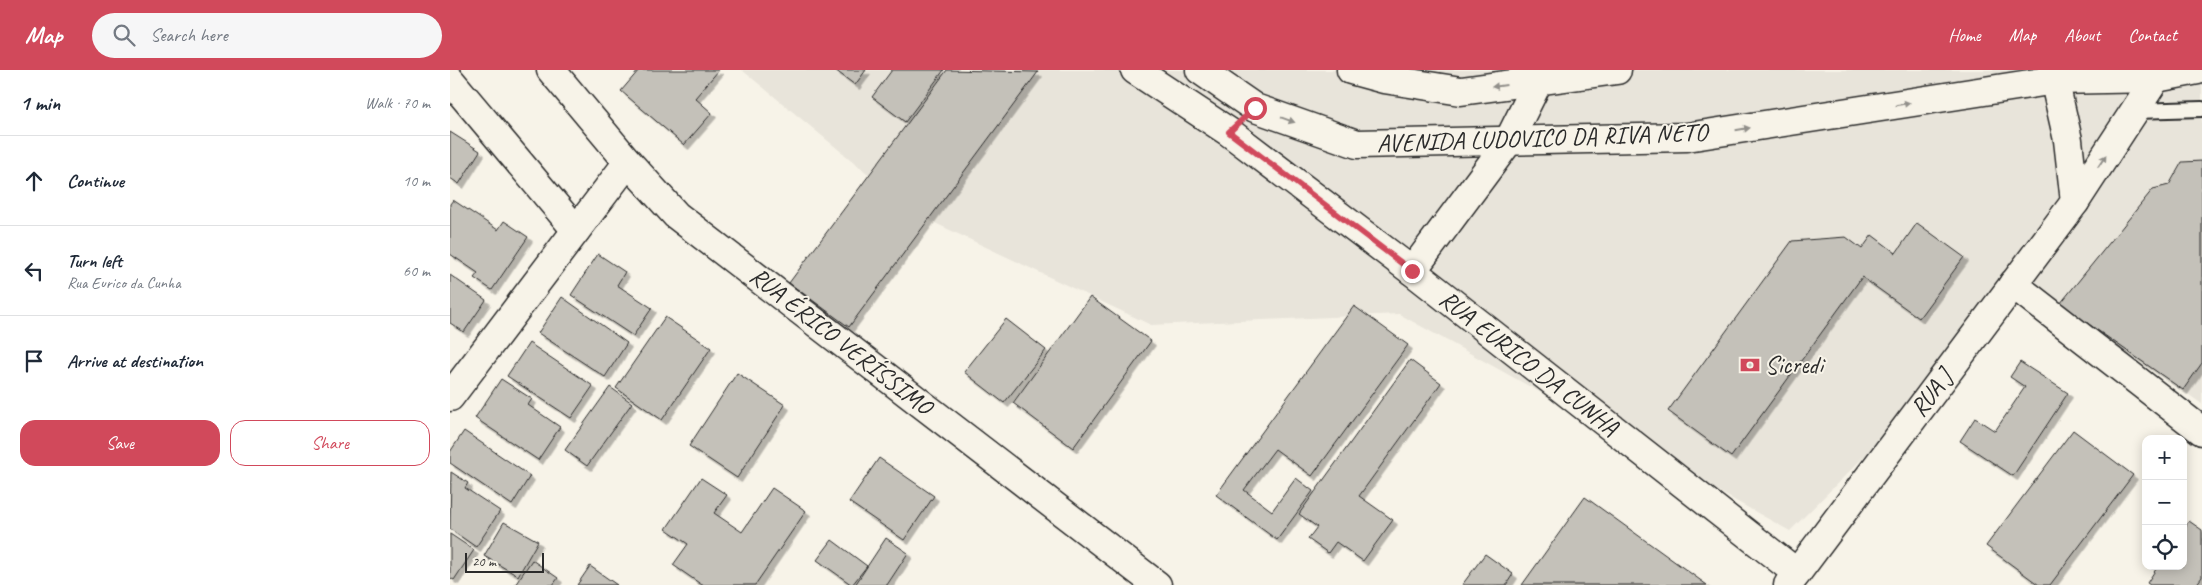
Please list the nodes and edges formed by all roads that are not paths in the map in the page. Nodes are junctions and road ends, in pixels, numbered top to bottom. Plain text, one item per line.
1 (550, 70) edge
2 (1135, 70) edge
3 (1200, 70) edge
4 (1352, 70) edge
5 (1617, 70) edge
6 (2198, 70) edge
7 (2053, 75) edge
8 (1540, 76) edge
9 (2156, 78) junction
10 (450, 80) edge
11 (1255, 108) junction
12 (2202, 109) edge
13 (2135, 111) junction
14 (1229, 132) junction
15 (1508, 142) junction
16 (628, 162) junction
17 (2076, 202) junction
18 (576, 230) junction
19 (1412, 271) junction
20 (2013, 284) junction
21 (450, 398) edge
22 (2202, 431) edge
23 (1792, 579) edge
24 (1157, 585) edge

1 - 16 street, RUA ÉRICO VERÍSSIMO
2 - 14 street, RUA EURICO DA CUNHA
3 - 11 street, AVENIDA LUDOVICO DA RIVA NETO
8 -> 4 street
5 - 8 street
6 - 9 street, AVENIDA LUDOVICO DA RIVA NETO
7 - 9 street, AVENIDA LUDOVICO DA RIVA NETO
15 -> 7 street, AVENIDA LUDOVICO DA RIVA NETO
7 - 17 street
8 - 15 street
9 - 13 street, RUA J
10 - 18 street
11 - 14 street
11 -> 15 street, AVENIDA LUDOVICO DA RIVA NETO
12 - 13 lane
17 -> 13 street, RUA J
14 - 19 street, RUA EURICO DA CUNHA
15 - 19 street
16 - 18 street
16 - 24 street, RUA ÉRICO VERÍSSIMO
17 - 20 street, RUA J
18 - 21 street
19 - 23 street, RUA EURICO DA CUNHA
20 - 22 street
20 - 23 street, RUA J

